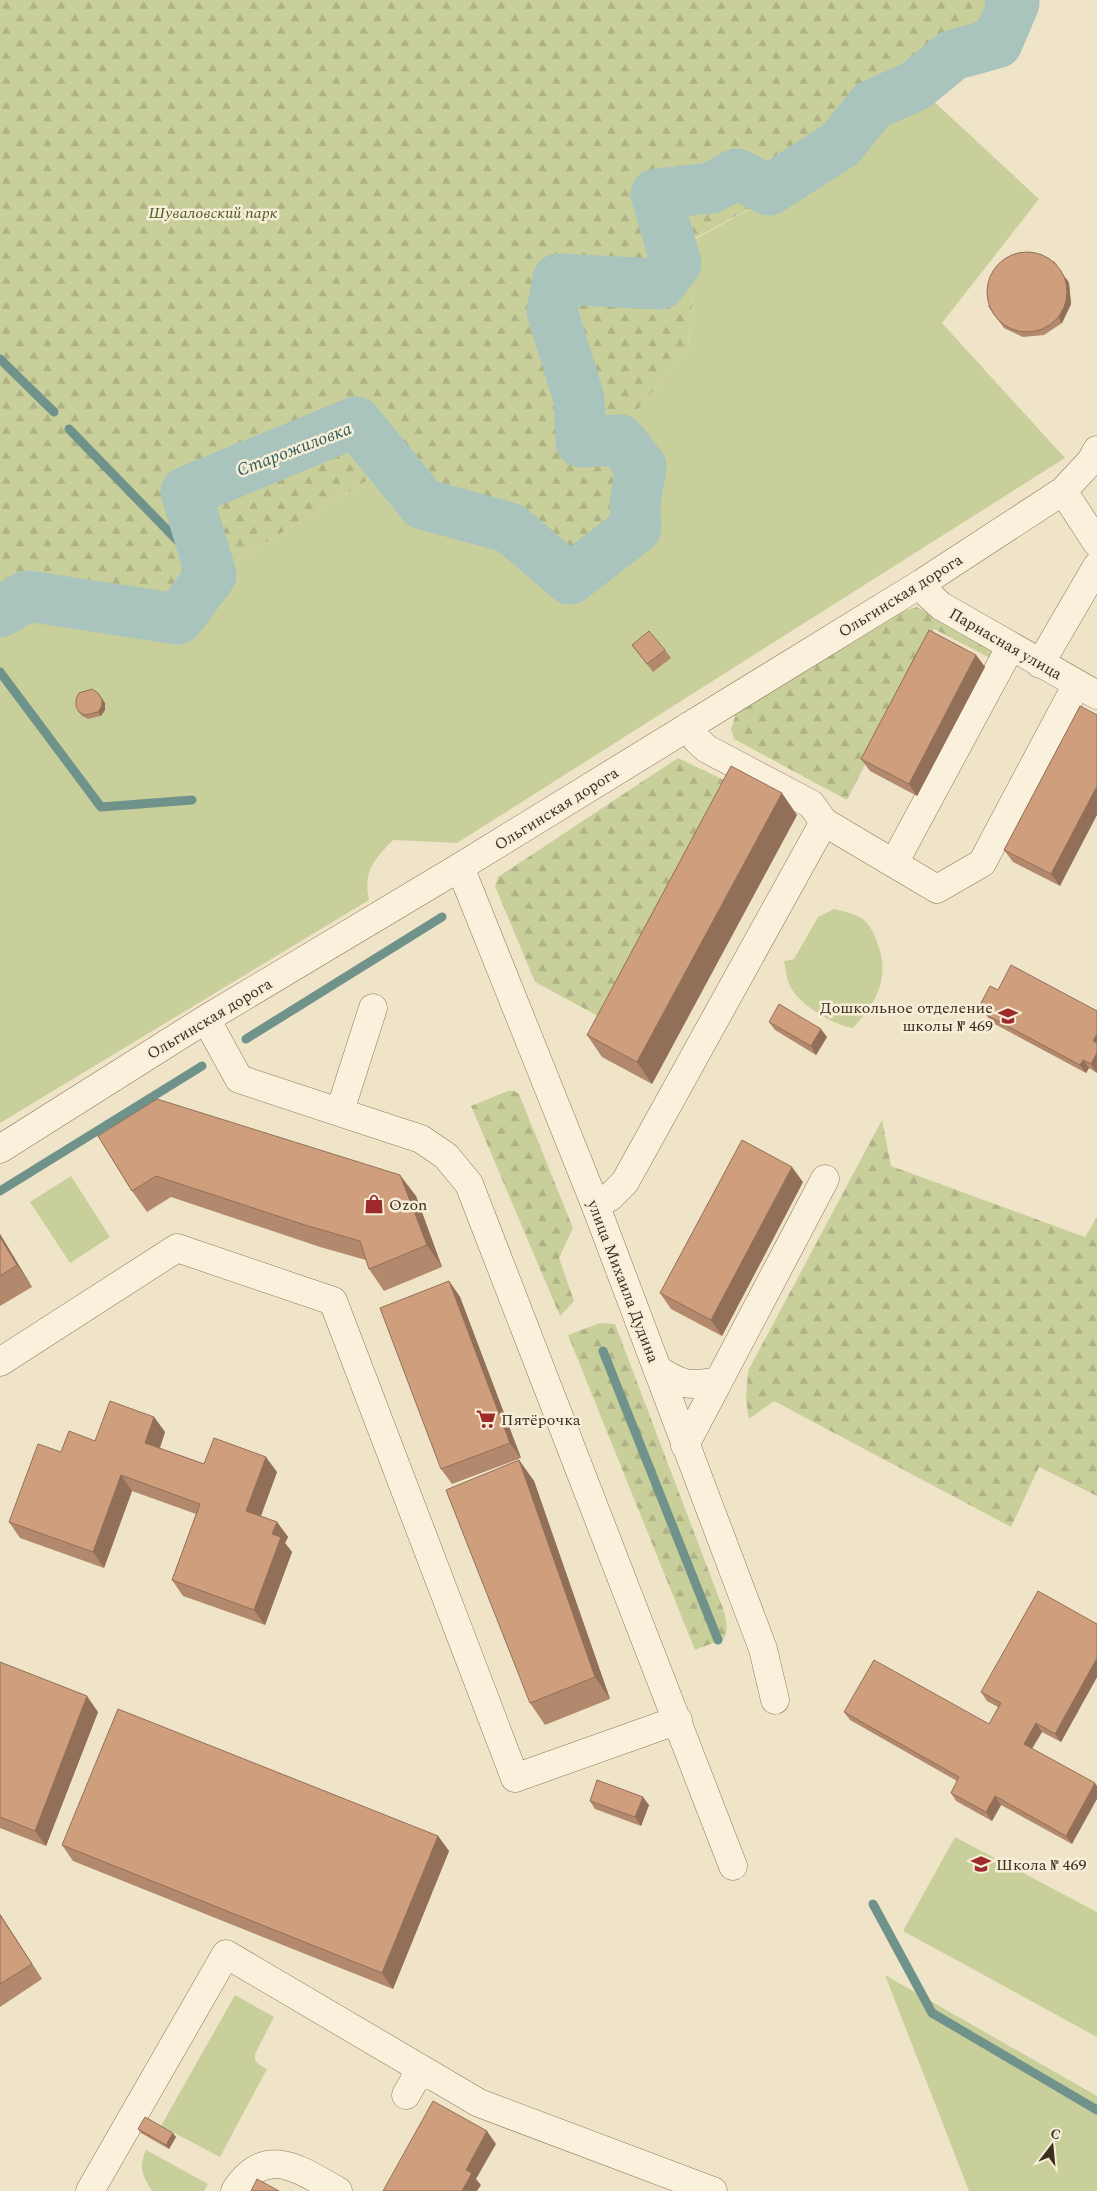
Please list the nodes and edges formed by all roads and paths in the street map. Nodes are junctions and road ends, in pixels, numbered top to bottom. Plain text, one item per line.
1 (1097, 450) edge
2 (1063, 491) junction
3 (1097, 543) edge
4 (1097, 566) edge
5 (922, 583) junction
6 (1011, 646) junction
7 (1040, 664) junction
8 (1087, 690) edge
9 (689, 726) junction
10 (824, 822) junction
11 (894, 862) junction
12 (460, 867) junction
13 (373, 1008) dead end
14 (206, 1019) junction
15 (340, 1111) junction
16 (0, 1149) edge
17 (825, 1179) dead end
18 (595, 1204) junction
19 (0, 1362) edge
20 (657, 1369) junction
21 (718, 1381) junction
22 (685, 1445) junction
23 (775, 1700) dead end
24 (678, 1720) junction
25 (733, 1866) dead end
26 (421, 2069) junction
27 (406, 2095) dead end
28 (90, 2191) edge
29 (235, 2191) edge
30 (338, 2191) edge
31 (714, 2191) edge

1 - 2 street, Ольгинская дорога
2 - 3 street
2 - 5 street, Ольгинская дорога
4 - 7 street
5 - 6 street, Парнасная улица
5 - 9 street, Ольгинская дорога
6 - 7 street, Парнасная улица
6 - 11 street
7 - 8 street, Парнасная улица
8 - 11 street
9 - 10 street
9 - 12 street, Ольгинская дорога
10 - 11 street
10 - 18 street
12 - 14 street, Ольгинская дорога
12 - 18 street, улица Михаила Дудина
13 - 15 street
14 - 15 street
14 - 16 street, Ольгинская дорога
15 - 24 street
17 - 21 street
18 - 20 street, улица Михаила Дудина
19 - 24 street
20 - 21 street
20 - 22 street, улица Михаила Дудина
21 - 22 street
22 - 23 street, улица Михаила Дудина
24 - 25 street
26 - 27 street
26 - 28 street
26 - 31 street
29 - 30 street

